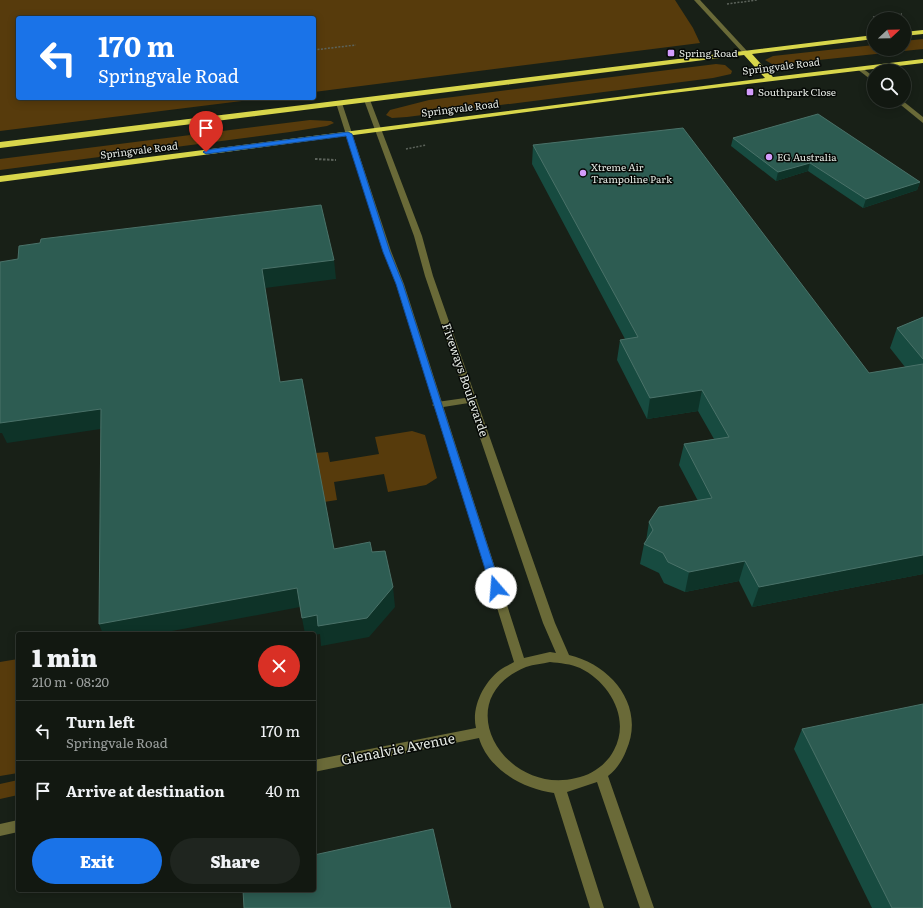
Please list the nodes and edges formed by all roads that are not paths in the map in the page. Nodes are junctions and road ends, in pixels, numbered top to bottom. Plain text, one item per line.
1 (697, 0) edge
2 (923, 32) edge
3 (911, 33) edge
4 (867, 38) edge
5 (745, 52) junction
6 (923, 60) edge
7 (859, 68) junction
8 (867, 74) edge
9 (771, 79) junction
10 (367, 100) junction
11 (339, 103) junction
12 (907, 108) edge
13 (923, 121) edge
14 (379, 130) junction
15 (348, 134) junction
16 (0, 145) edge
17 (0, 179) edge
18 (472, 400) junction
19 (437, 405) junction
20 (565, 659) junction
21 (520, 663) junction
22 (482, 732) junction
23 (316, 766) edge
24 (601, 774) junction
25 (559, 787) junction
26 (16, 826) edge
27 (0, 830) edge
28 (597, 908) edge
29 (647, 908) edge

1 - 5 street
2 - 3 highway
4 - 5 highway, Springvale Road
5 - 9 highway
5 - 10 highway, Springvale Road
6 - 7 highway, Springvale Road
7 - 8 street
7 - 9 highway, Springvale Road
9 - 14 highway, Springvale Road
10 - 11 highway, Springvale Road
10 - 14 street, Fiveways Boulevarde
11 - 15 street
11 - 16 highway, Springvale Road
12 - 13 street
14 - 15 highway, Springvale Road
14 - 18 street, Fiveways Boulevarde
15 - 17 highway, Springvale Road
15 - 19 street
18 - 19 street
18 - 20 street, Fiveways Boulevarde
19 - 21 street
20 - 21 street
20 - 24 street
21 - 22 street
22 - 23 street, Glenalvie Avenue
22 - 25 street
24 - 25 street
24 - 29 street
25 - 28 street
26 - 27 street

